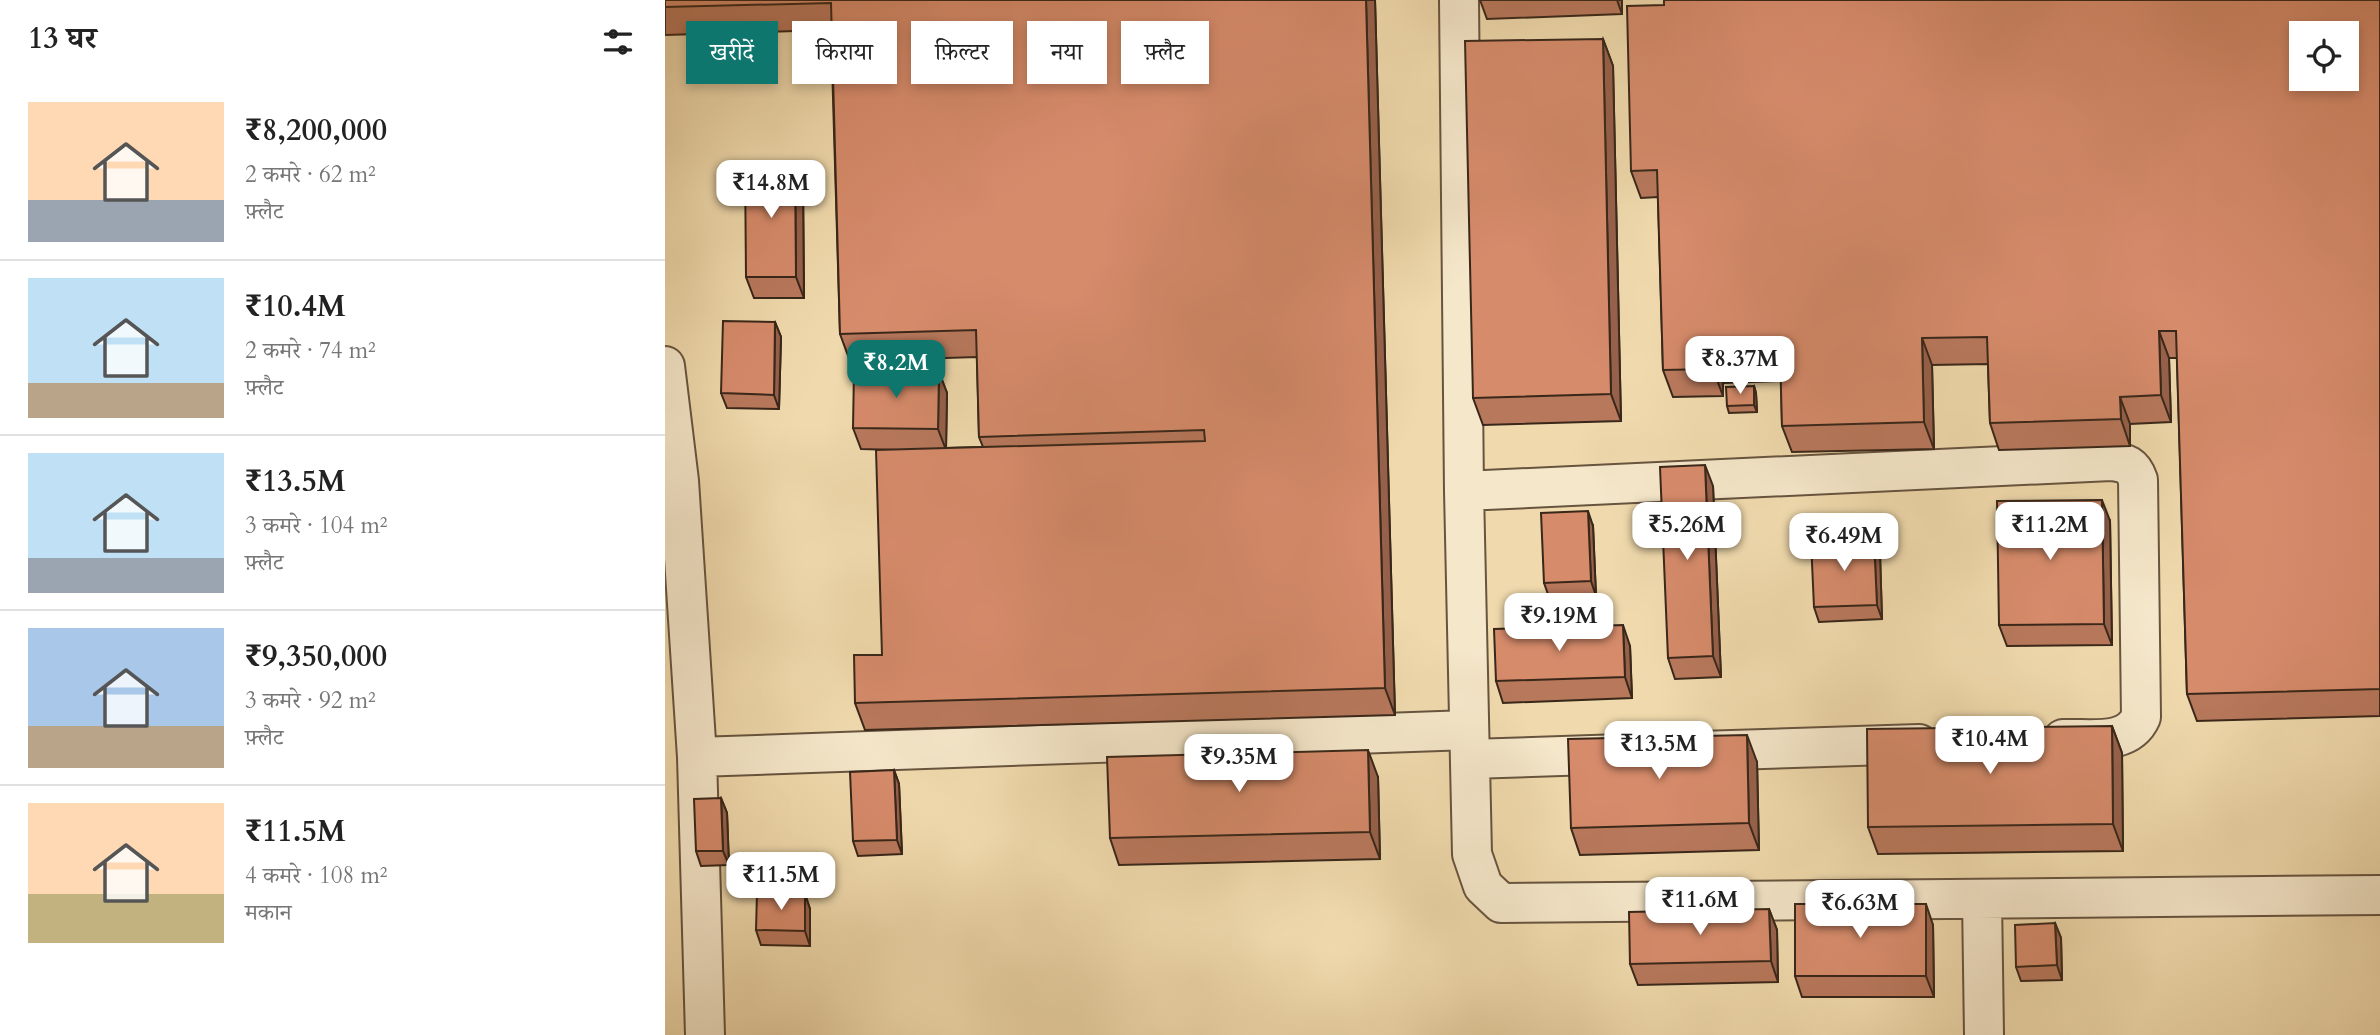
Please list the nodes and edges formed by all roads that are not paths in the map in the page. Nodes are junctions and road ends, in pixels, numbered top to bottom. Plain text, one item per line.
1 (1459, 0) edge
2 (665, 366) edge
3 (1464, 491) junction
4 (2034, 740) edge
5 (1952, 743) edge
6 (1469, 744) junction
7 (697, 757) junction
8 (2380, 895) edge
9 (1982, 900) junction
10 (705, 1035) edge
11 (1984, 1035) edge

1 - 3 lane
2 - 7 lane
3 - 4 lane
3 - 6 lane
5 - 6 lane
6 - 7 lane
6 - 9 lane
7 - 10 lane
8 - 9 lane
9 - 11 lane

